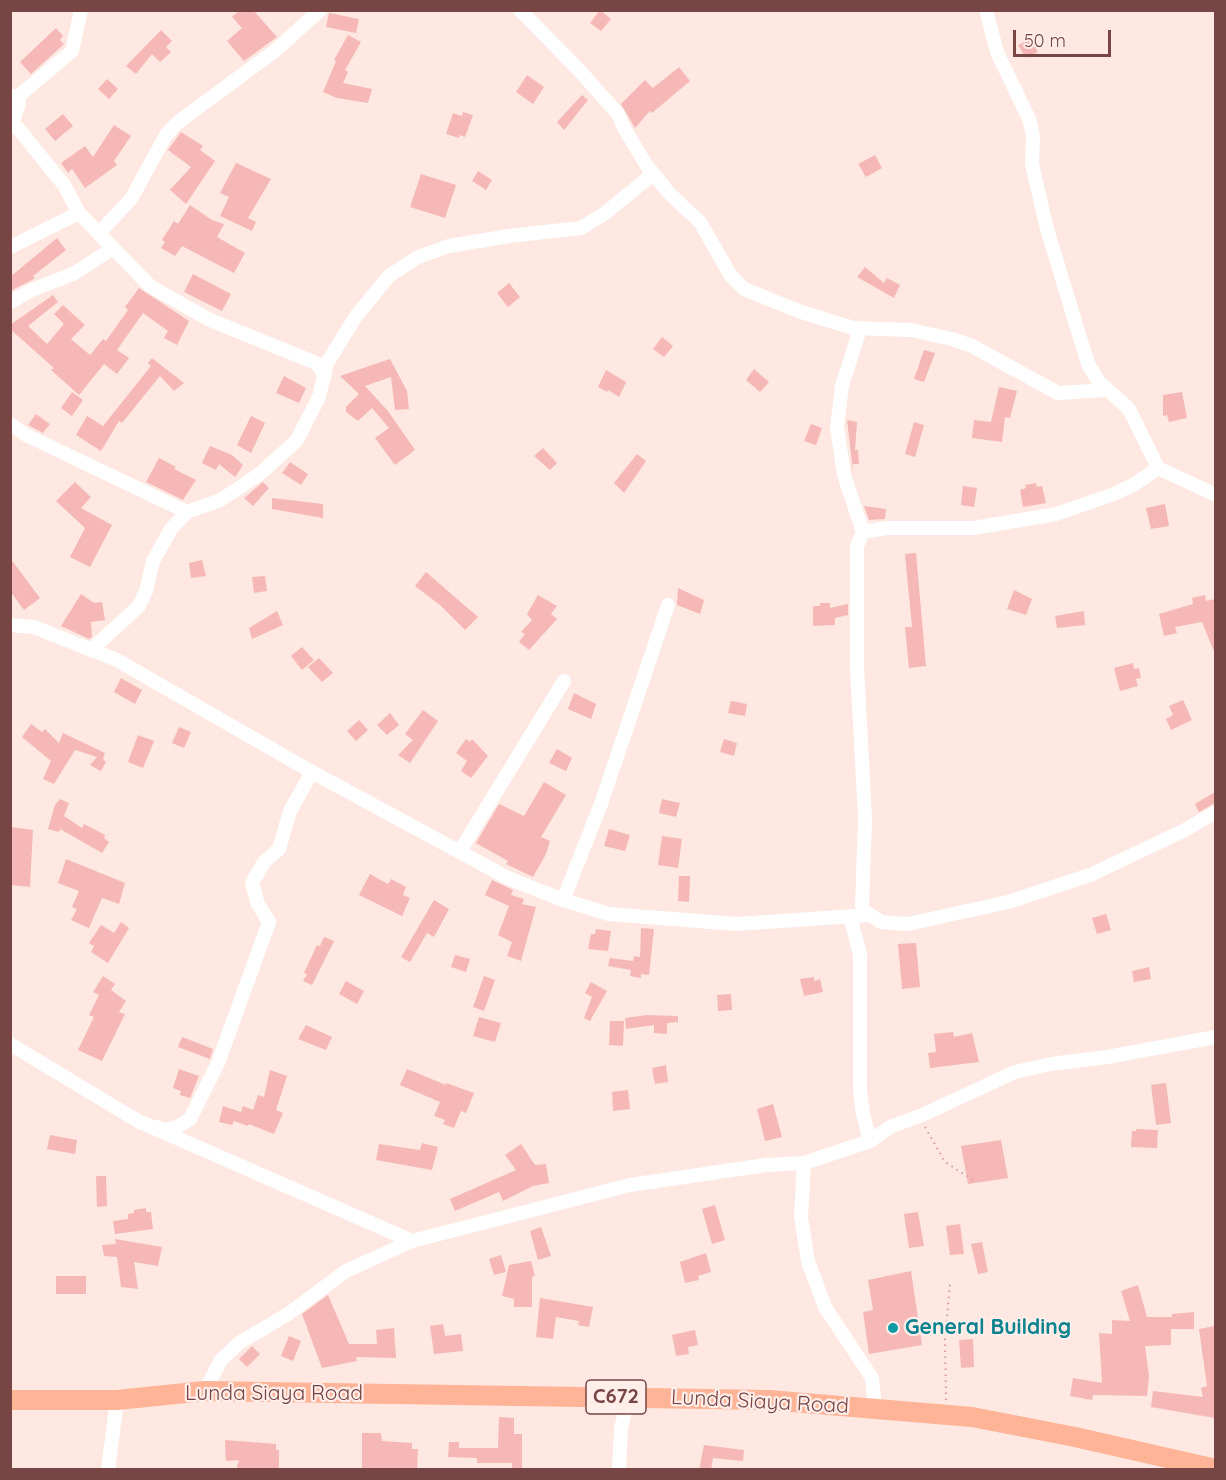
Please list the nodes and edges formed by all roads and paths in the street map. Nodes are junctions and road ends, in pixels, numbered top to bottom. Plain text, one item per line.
1 (81, 10) edge
2 (320, 10) edge
3 (520, 10) edge
4 (986, 10) edge
5 (13, 97) edge
6 (653, 174) junction
7 (79, 213) junction
8 (100, 232) junction
9 (10, 247) edge
10 (113, 248) junction
11 (10, 302) edge
12 (860, 329) junction
13 (325, 375) junction
14 (1107, 390) junction
15 (10, 424) edge
16 (1158, 468) junction
17 (1215, 495) edge
18 (187, 512) junction
19 (863, 532) junction
20 (668, 605) dead end
21 (10, 625) edge
22 (93, 648) junction
23 (564, 681) dead end
24 (312, 772) junction
25 (1215, 812) edge
26 (460, 851) junction
27 (563, 900) junction
28 (869, 915) junction
29 (850, 917) junction
30 (1215, 1037) edge
31 (10, 1044) edge
32 (920, 1116) junction
33 (138, 1121) junction
34 (870, 1141) junction
35 (804, 1163) junction
36 (973, 1180) dead end
37 (412, 1241) junction
38 (950, 1283) dead end
39 (205, 1391) junction
40 (628, 1397) junction
41 (10, 1400) edge
42 (117, 1400) junction
43 (875, 1408) junction
44 (946, 1415) junction
45 (1215, 1469) edge
46 (108, 1470) edge
47 (619, 1470) edge

1 - 5 street
2 - 8 street
3 - 6 street
4 - 14 street
5 - 7 street
6 - 12 street
6 - 13 street
7 - 8 street
7 - 9 street
8 - 10 street
10 - 11 street
10 - 13 street
12 - 14 street
12 - 19 street
13 - 18 street
14 - 16 street
15 - 18 street
16 - 17 street
16 - 19 street
18 - 22 street
19 - 28 street
20 - 27 street
21 - 22 street
22 - 24 street
23 - 26 street
24 - 26 street
24 - 33 street
25 - 28 street
26 - 27 street
27 - 29 street
28 - 29 street
29 - 34 street
30 - 32 street
31 - 33 street
32 - 34 street
32 - 36 path
33 - 37 street
34 - 35 street
35 - 37 street
35 - 43 street
37 - 39 street
38 - 44 path
39 - 40 main road, Lunda Siaya Road / C672
39 - 42 main road, Lunda Siaya Road / C672
40 - 43 main road, Lunda Siaya Road / C672
40 - 47 street
41 - 42 main road, Lunda Siaya Road / C672
42 - 46 street
43 - 44 main road, Lunda Siaya Road / C672
44 - 45 main road, Lunda Siaya Road / C672

